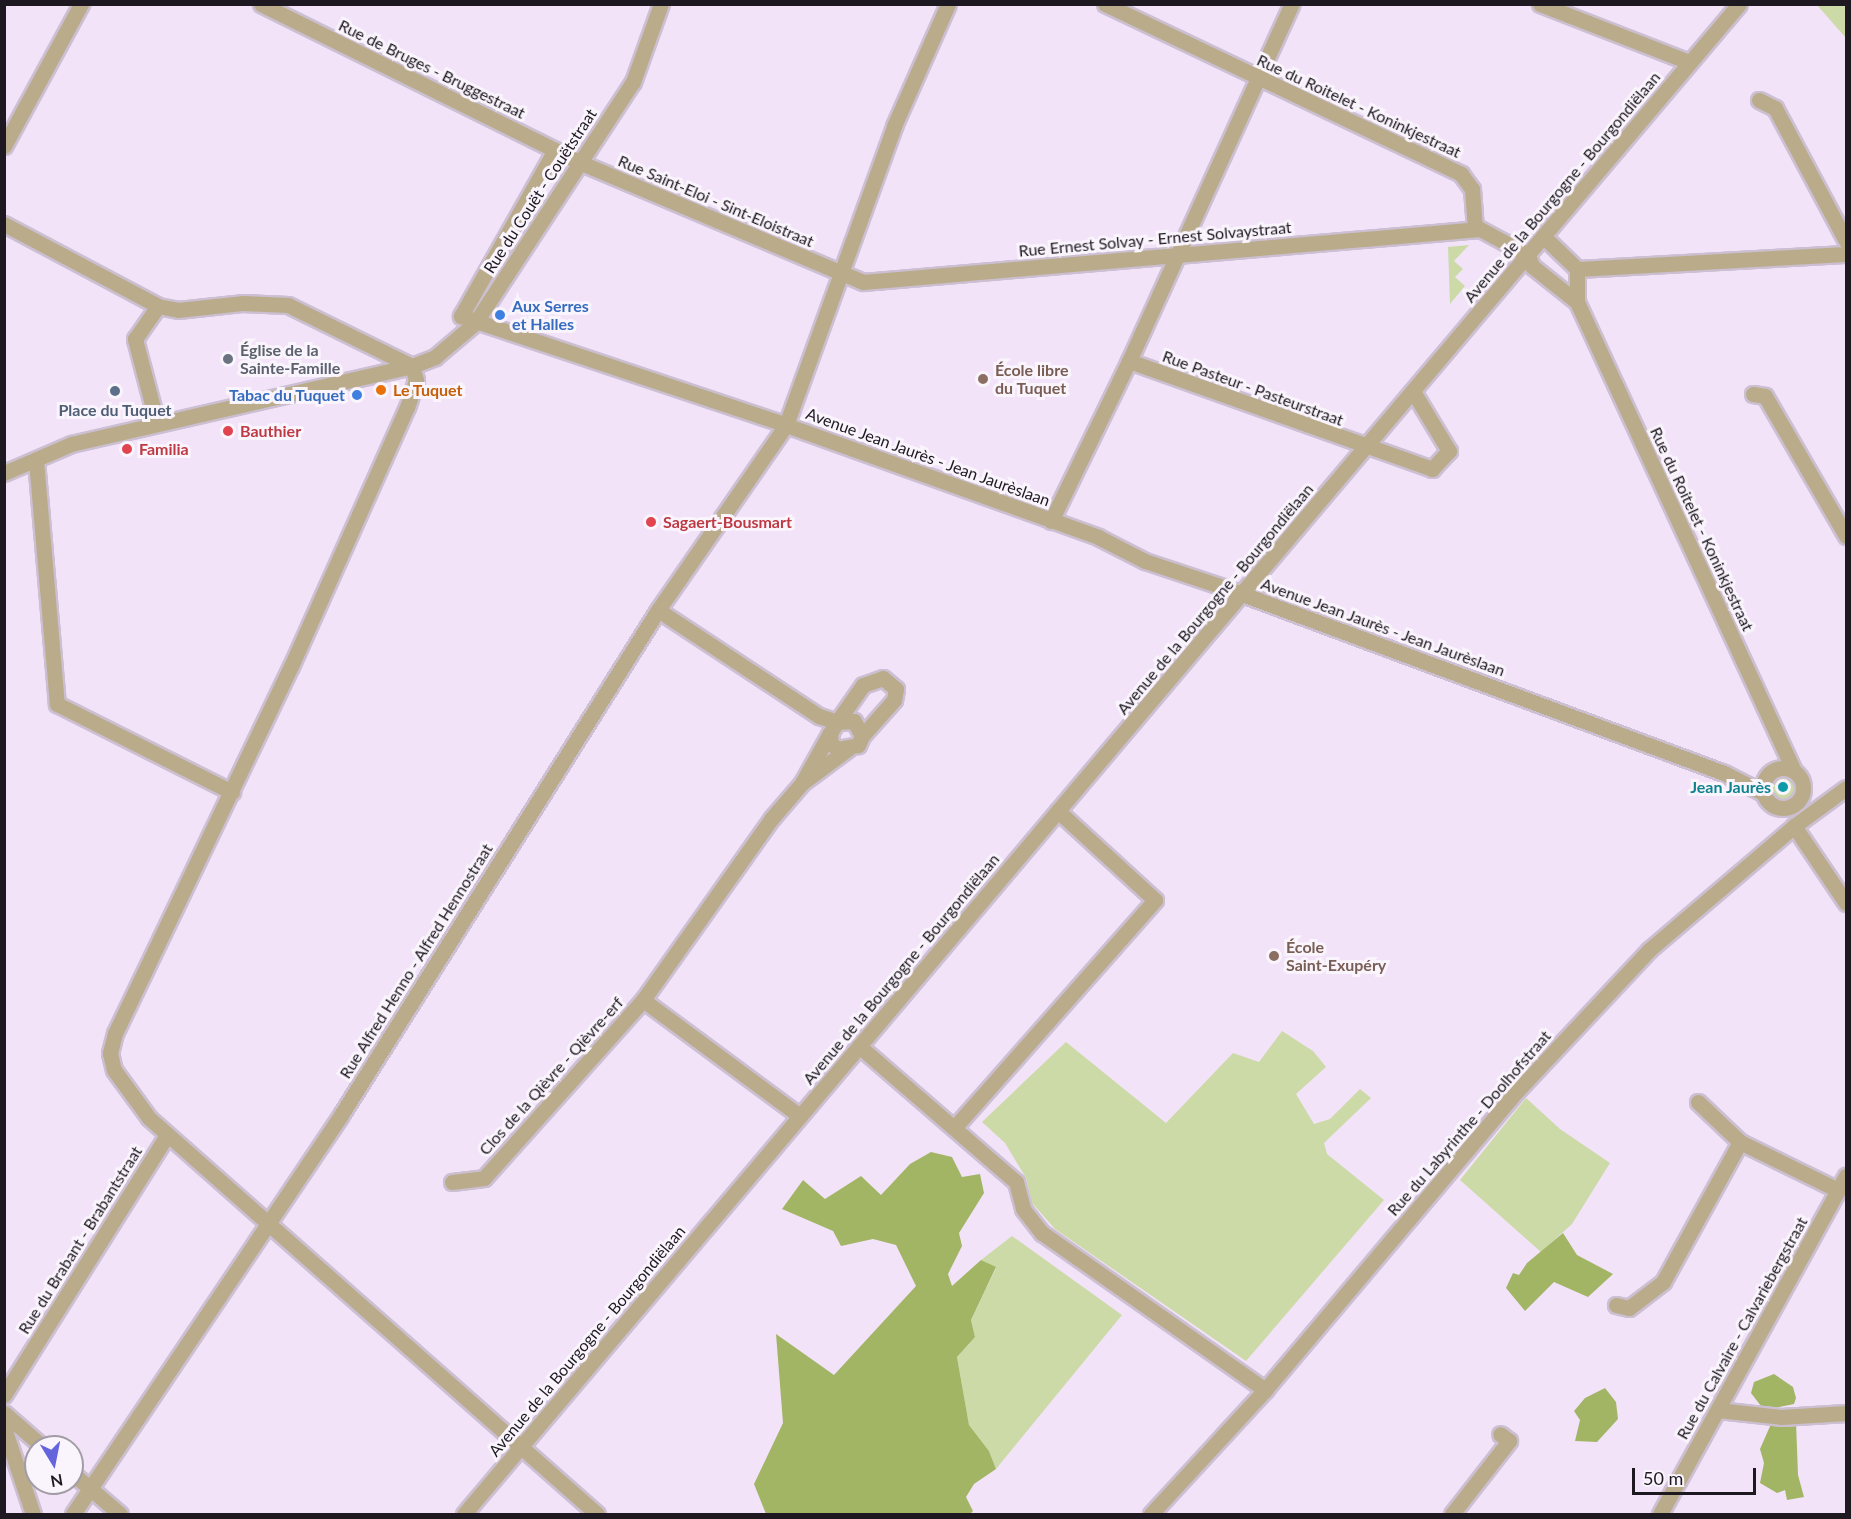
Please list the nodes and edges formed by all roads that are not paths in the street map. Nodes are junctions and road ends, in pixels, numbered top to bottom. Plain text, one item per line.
1 (81, 4) edge
2 (261, 4) edge
3 (661, 4) edge
4 (948, 4) edge
5 (1105, 4) edge
6 (1292, 4) edge
7 (1540, 4) edge
8 (1739, 4) edge
9 (1689, 62) junction
10 (1257, 78) junction
11 (1759, 100) dead end
12 (4, 146) edge
13 (555, 150) junction
14 (579, 162) junction
15 (4, 224) edge
16 (1475, 229) junction
17 (1543, 236) junction
18 (1846, 241) edge
19 (1846, 254) edge
20 (1528, 255) junction
21 (1176, 256) junction
22 (1577, 269) junction
23 (840, 273) junction
24 (1577, 302) junction
25 (158, 306) junction
26 (475, 323) junction
27 (1129, 361) junction
28 (412, 366) junction
29 (1414, 393) junction
30 (1753, 394) dead end
31 (157, 423) junction
32 (786, 425) junction
33 (1365, 448) junction
34 (36, 460) junction
35 (4, 473) edge
36 (1051, 521) junction
37 (1846, 536) edge
38 (1241, 593) junction
39 (658, 610) junction
40 (833, 728) junction
41 (861, 736) junction
42 (848, 749) junction
43 (1794, 771) junction
44 (802, 783) junction
45 (1846, 788) edge
46 (232, 792) junction
47 (1763, 793) junction
48 (1798, 802) junction
49 (1778, 808) junction
50 (1058, 811) junction
51 (1796, 826) junction
52 (1846, 903) edge
53 (643, 1000) junction
54 (859, 1046) junction
55 (1698, 1101) dead end
56 (801, 1116) junction
57 (954, 1128) junction
58 (167, 1135) junction
59 (1740, 1142) junction
60 (1846, 1176) edge
61 (452, 1182) dead end
62 (1838, 1190) junction
63 (270, 1223) junction
64 (1616, 1305) dead end
65 (1265, 1390) junction
66 (4, 1395) edge
67 (1718, 1410) junction
68 (4, 1413) edge
69 (1846, 1413) edge
70 (4, 1428) edge
71 (1500, 1434) dead end
72 (29, 1435) edge
73 (522, 1447) junction
74 (84, 1484) edge
75 (90, 1489) junction
76 (33, 1515) edge
77 (73, 1515) edge
78 (120, 1515) edge
79 (464, 1515) edge
80 (597, 1515) edge
81 (1150, 1515) edge
82 (1452, 1515) edge
83 (1660, 1515) edge

1 - 12 street
2 - 13 street, Rue de Bruges - Bruggestraat
3 - 14 street, Rue du Couët - Couëtstraat
4 - 23 street, Rue Alfred Henno - Alfred Hennostraat
5 - 10 street, Rue du Roitelet - Koninkjestraat
6 - 10 street
7 - 9 street
8 - 9 street, Avenue de la Bourgogne - Bourgondiëlaan
9 - 17 street, Avenue de la Bourgogne - Bourgondiëlaan
10 - 16 street, Rue du Roitelet - Koninkjestraat
10 - 21 street
11 - 18 street
13 - 14 street, Rue de Bruges - Bruggestraat
13 - 26 street
14 - 23 street, Rue Saint-Eloi - Sint-Eloistraat
14 - 26 street, Rue du Couët - Couëtstraat
15 - 25 street
16 - 20 street, Rue du Roitelet - Koninkjestraat
16 - 21 street, Rue Ernest Solvay - Ernest Solvaystraat
17 - 20 street, Avenue de la Bourgogne - Bourgondiëlaan
17 - 22 street
19 - 22 street
20 - 24 street, Rue du Roitelet - Koninkjestraat
20 - 29 street, Avenue de la Bourgogne - Bourgondiëlaan
21 - 23 street, Rue Ernest Solvay - Ernest Solvaystraat
21 - 27 street
22 - 24 street, Rue du Roitelet - Koninkjestraat
23 - 32 street, Rue Alfred Henno - Alfred Hennostraat
24 - 43 street, Rue du Roitelet - Koninkjestraat
25 - 28 street
25 - 31 street
26 - 28 street, Rue du Couët - Couëtstraat
26 - 32 street, Avenue Jean Jaurès - Jean Jaurèslaan
27 - 33 street, Rue Pasteur - Pasteurstraat
27 - 36 street
28 - 31 street, Rue du Couët - Couëtstraat
28 - 46 street
29 - 33 street, Avenue de la Bourgogne - Bourgondiëlaan
29 - 33 street
30 - 37 street
31 - 34 street, Rue du Couët - Couëtstraat
32 - 36 street, Avenue Jean Jaurès - Jean Jaurèslaan
32 - 39 street, Rue Alfred Henno - Alfred Hennostraat
33 - 38 street, Avenue de la Bourgogne - Bourgondiëlaan
34 - 35 street, Rue du Couët - Couëtstraat
34 - 46 street
36 - 38 street, Avenue Jean Jaurès - Jean Jaurèslaan
38 - 47 street, Avenue Jean Jaurès - Jean Jaurèslaan
38 - 50 street, Avenue de la Bourgogne - Bourgondiëlaan
39 - 40 street
39 - 63 street, Rue Alfred Henno - Alfred Hennostraat
40 - 41 street
40 - 41 street, Clos de la Qièvre - Qièvre-erf
40 - 42 street
40 - 44 street, Clos de la Qièvre - Qièvre-erf
41 - 42 street, Clos de la Qièvre - Qièvre-erf
42 - 44 street, Clos de la Qièvre - Qièvre-erf
43 - 47 street
43 - 48 street
44 - 53 street, Clos de la Qièvre - Qièvre-erf
45 - 51 street, Rue du Labyrinthe - Doolhofstraat
46 - 58 street
47 - 49 street
48 - 49 street
48 - 51 street
49 - 51 street
50 - 54 street, Avenue de la Bourgogne - Bourgondiëlaan
50 - 57 street
51 - 52 street
51 - 65 street, Rue du Labyrinthe - Doolhofstraat
53 - 56 street, Clos de la Qièvre - Qièvre-erf
53 - 61 street, Clos de la Qièvre - Qièvre-erf
54 - 56 street, Avenue de la Bourgogne - Bourgondiëlaan
54 - 57 street
55 - 59 street
56 - 73 street, Avenue de la Bourgogne - Bourgondiëlaan
57 - 65 street
58 - 63 street
58 - 66 street, Rue du Brabant - Brabantstraat
59 - 62 street
59 - 64 street
60 - 62 street, Rue du Calvaire - Calvariebergstraat
62 - 67 street, Rue du Calvaire - Calvariebergstraat
63 - 73 street
63 - 75 street, Rue Alfred Henno - Alfred Hennostraat
65 - 81 street, Rue du Labyrinthe - Doolhofstraat
67 - 69 street
67 - 83 street, Rue du Calvaire - Calvariebergstraat
68 - 72 street
70 - 76 street
71 - 82 street
73 - 79 street, Avenue de la Bourgogne - Bourgondiëlaan
73 - 80 street
74 - 75 street
75 - 77 street, Rue Alfred Henno - Alfred Hennostraat
75 - 78 street

